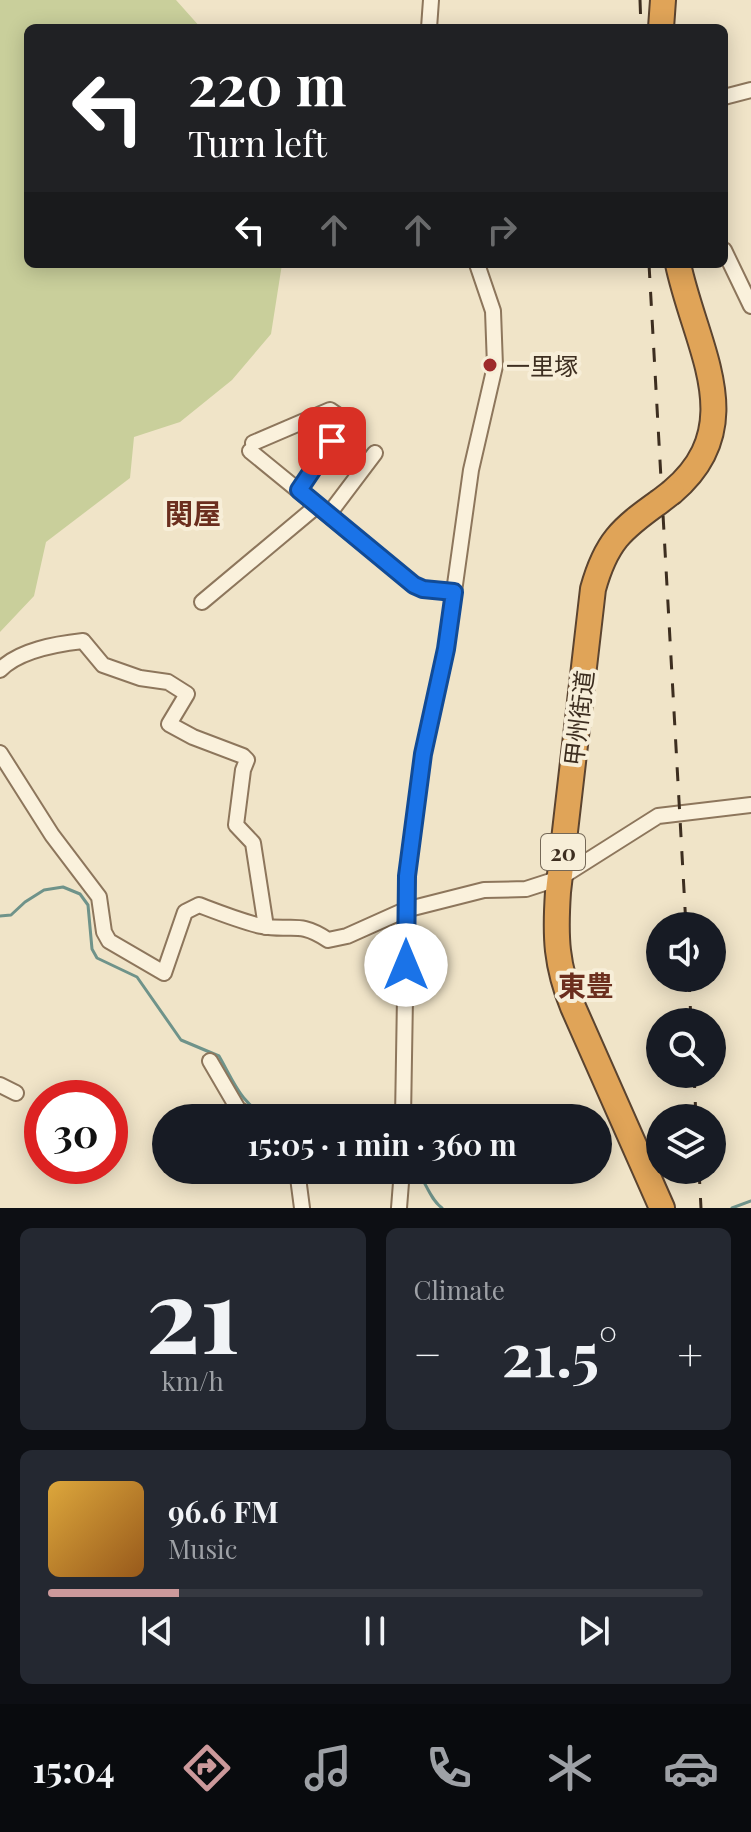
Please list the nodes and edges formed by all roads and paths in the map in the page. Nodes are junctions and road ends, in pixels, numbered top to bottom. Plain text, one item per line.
1 (431, 0) edge
2 (663, 0) edge
3 (429, 24) edge
4 (661, 24) edge
5 (751, 90) edge
6 (728, 96) edge
7 (728, 258) edge
8 (478, 268) edge
9 (679, 268) edge
10 (751, 306) edge
11 (375, 453) dead end
12 (299, 490) junction
13 (324, 509) junction
14 (454, 592) junction
15 (202, 602) dead end
16 (0, 670) edge
17 (2, 764) edge
18 (751, 805) edge
19 (560, 878) junction
20 (405, 910) junction
21 (266, 927) junction
22 (210, 1061) dead end
23 (0, 1085) edge
24 (16, 1093) dead end
25 (235, 1104) edge
26 (403, 1104) edge
27 (299, 1184) edge
28 (401, 1184) edge
29 (302, 1208) edge
30 (399, 1208) edge
31 (662, 1208) edge

1 - 3 street
2 - 4 highway
5 - 6 street
7 - 10 street
8 - 14 street
9 - 19 highway, 甲州街道 / 20
11 - 13 street
12 - 12 street
12 - 13 street
13 - 14 street
13 - 15 street
14 - 20 street
16 - 21 street
17 - 21 street
18 - 19 street
19 - 20 street
19 - 31 highway, 甲州街道 / 20
20 - 21 street
20 - 26 street
22 - 25 street
23 - 24 street
27 - 29 street
28 - 30 street

